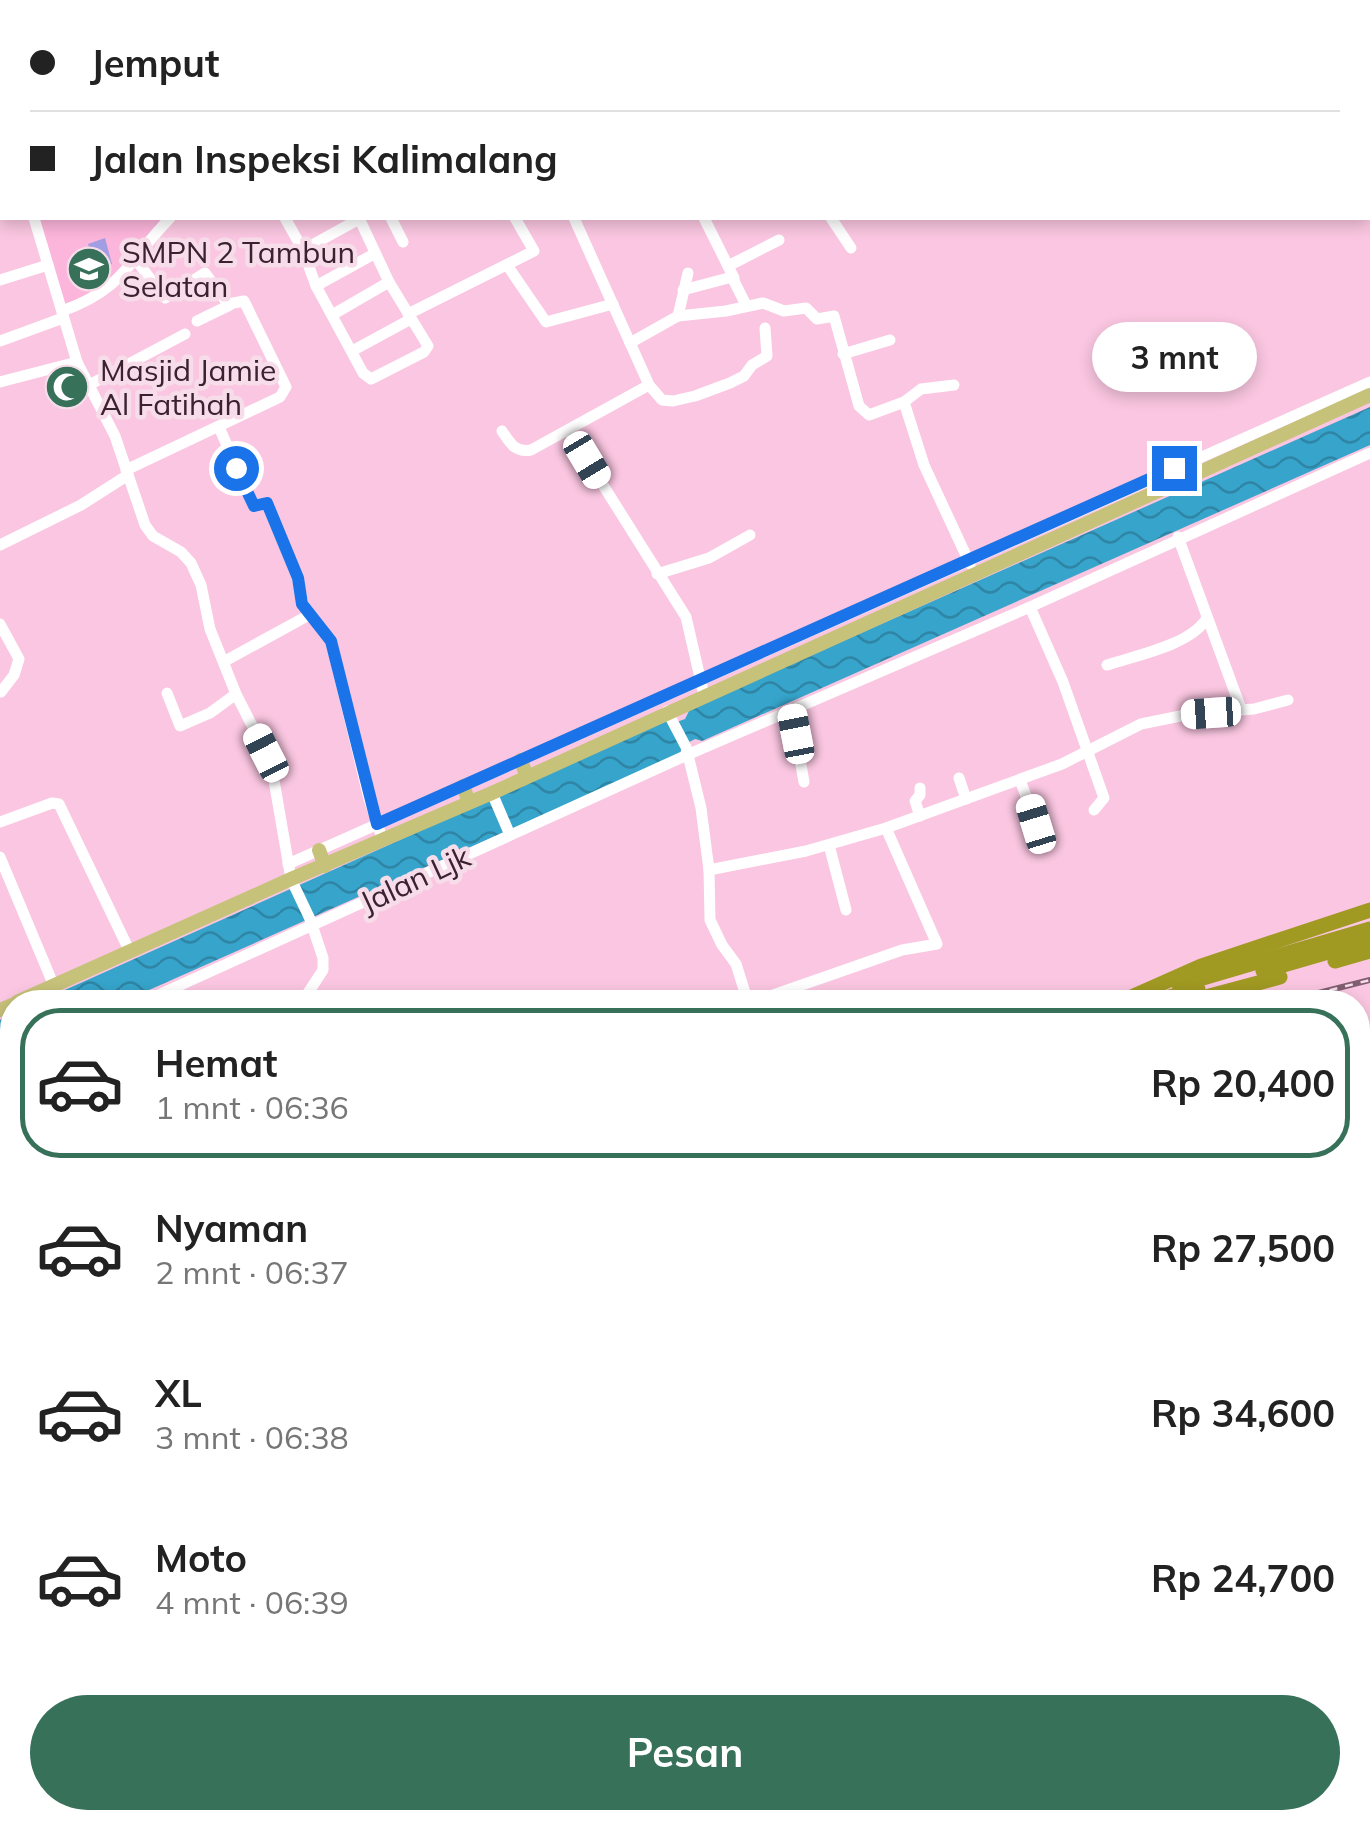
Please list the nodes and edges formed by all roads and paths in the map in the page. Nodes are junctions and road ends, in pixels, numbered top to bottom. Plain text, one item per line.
1 (35, 220) edge
2 (168, 220) edge
3 (287, 220) edge
4 (356, 220) edge
5 (361, 220) edge
6 (392, 220) edge
7 (515, 220) edge
8 (575, 220) edge
9 (705, 220) edge
10 (835, 223) edge
11 (779, 240) dead end
12 (404, 242) dead end
13 (851, 248) dead end
14 (303, 250) junction
15 (374, 254) junction
16 (136, 260) junction
17 (48, 265) junction
18 (507, 265) junction
19 (731, 272) junction
20 (688, 273) dead end
21 (0, 280) edge
22 (390, 282) junction
23 (316, 286) junction
24 (683, 290) junction
25 (230, 304) junction
26 (613, 304) junction
27 (746, 304) junction
28 (62, 314) junction
29 (332, 315) junction
30 (678, 316) junction
31 (409, 317) junction
32 (197, 321) dead end
33 (765, 328) dead end
34 (185, 334) dead end
35 (0, 340) edge
36 (890, 340) dead end
37 (630, 343) junction
38 (352, 350) junction
39 (843, 354) junction
40 (77, 362) junction
41 (0, 382) edge
42 (1370, 382) edge
43 (649, 384) junction
44 (88, 385) junction
45 (954, 385) dead end
46 (1370, 395) edge
47 (904, 402) junction
48 (219, 427) junction
49 (502, 431) dead end
50 (569, 431) junction
51 (1370, 452) edge
52 (127, 472) junction
53 (750, 535) dead end
54 (1178, 538) junction
55 (0, 545) edge
56 (971, 567) junction
57 (657, 574) junction
58 (1030, 607) junction
59 (309, 615) junction
60 (1207, 618) junction
61 (0, 624) edge
62 (226, 661) junction
63 (1108, 666) dead end
64 (702, 687) junction
65 (1, 692) edge
66 (167, 694) dead end
67 (236, 694) junction
68 (1288, 700) dead end
69 (791, 709) junction
70 (1242, 709) junction
71 (671, 717) junction
72 (619, 725) junction
73 (1088, 750) junction
74 (687, 751) junction
75 (524, 768) junction
76 (959, 778) dead end
77 (1020, 780) junction
78 (804, 782) dead end
79 (463, 786) junction
80 (920, 788) dead end
81 (492, 795) junction
82 (966, 799) junction
83 (469, 802) junction
84 (1094, 810) dead end
85 (920, 816) junction
86 (0, 822) edge
87 (377, 824) junction
88 (1036, 824) dead end
89 (886, 828) junction
90 (509, 833) junction
91 (383, 841) junction
92 (829, 845) junction
93 (320, 850) junction
94 (0, 856) edge
95 (325, 866) junction
96 (709, 870) junction
97 (291, 876) junction
98 (846, 910) dead end
99 (1370, 910) edge
100 (311, 922) junction
101 (1370, 930) edge
102 (1370, 940) edge
103 (1370, 951) edge
104 (130, 952) junction
105 (54, 986) junction
106 (45, 990) edge
107 (168, 990) edge
108 (310, 990) edge
109 (746, 990) edge
110 (786, 990) edge
111 (1146, 990) edge
112 (1161, 990) edge
113 (1194, 990) edge
114 (1231, 990) edge

1 - 17 street
2 - 16 street
3 - 14 street
4 - 14 street
5 - 15 street
6 - 12 street
7 - 18 street
8 - 26 street
9 - 19 street
10 - 13 street
11 - 19 street
14 - 23 street
15 - 22 street
15 - 23 street
16 - 25 street
16 - 28 street
17 - 21 street
17 - 28 street
18 - 26 street
18 - 31 street
19 - 24 street
19 - 27 street
20 - 24 street
22 - 29 street
22 - 31 street
23 - 29 street
24 - 30 street
25 - 32 street
25 - 48 street
26 - 37 street
27 - 30 street
27 - 39 street
28 - 35 street
28 - 40 street
29 - 38 street
30 - 37 street
31 - 38 street
31 - 38 street
33 - 43 street
34 - 44 street
36 - 39 street
37 - 43 street
39 - 47 street
40 - 41 street
40 - 44 street
42 - 56 street
43 - 50 street
44 - 52 street
45 - 47 street
46 - 56 main road
47 - 56 street
48 - 52 street
48 - 59 street
49 - 50 street
50 - 57 street
51 - 54 street, Jalan Ljk
52 - 55 street
52 - 62 street
53 - 57 street
54 - 58 street, Jalan Ljk
54 - 60 street
56 - 64 main road
57 - 64 street
58 - 69 street, Jalan Ljk
58 - 73 street
59 - 62 street
59 - 87 street
60 - 63 street
60 - 70 street
61 - 65 street
62 - 67 street
64 - 71 main road
64 - 72 street
66 - 67 street
67 - 97 street
68 - 70 street
69 - 74 street, Jalan Ljk
69 - 78 street
70 - 73 street
71 - 72 main road
71 - 74 street
72 - 75 main road
73 - 77 street
73 - 84 street
74 - 90 street, Jalan Ljk
74 - 96 street
75 - 79 street
75 - 81 main road
76 - 82 street
77 - 82 street
77 - 88 street
79 - 83 main road
79 - 87 street
80 - 85 street
81 - 83 main road
81 - 90 street
82 - 85 street
83 - 91 main road
85 - 89 street
86 - 104 street
87 - 91 street
87 - 93 street
89 - 92 street
89 - 110 street
90 - 100 street, Jalan Ljk
91 - 95 main road
92 - 96 street
92 - 98 street
93 - 95 main road
93 - 97 street
94 - 105 street
95 - 97 main road
96 - 109 street
97 - 100 street
97 - 104 main road
99 - 111 highway
100 - 107 street, Jalan Ljk
100 - 108 street
101 - 112 highway
102 - 113 highway
103 - 114 highway
104 - 105 main road
105 - 106 main road

